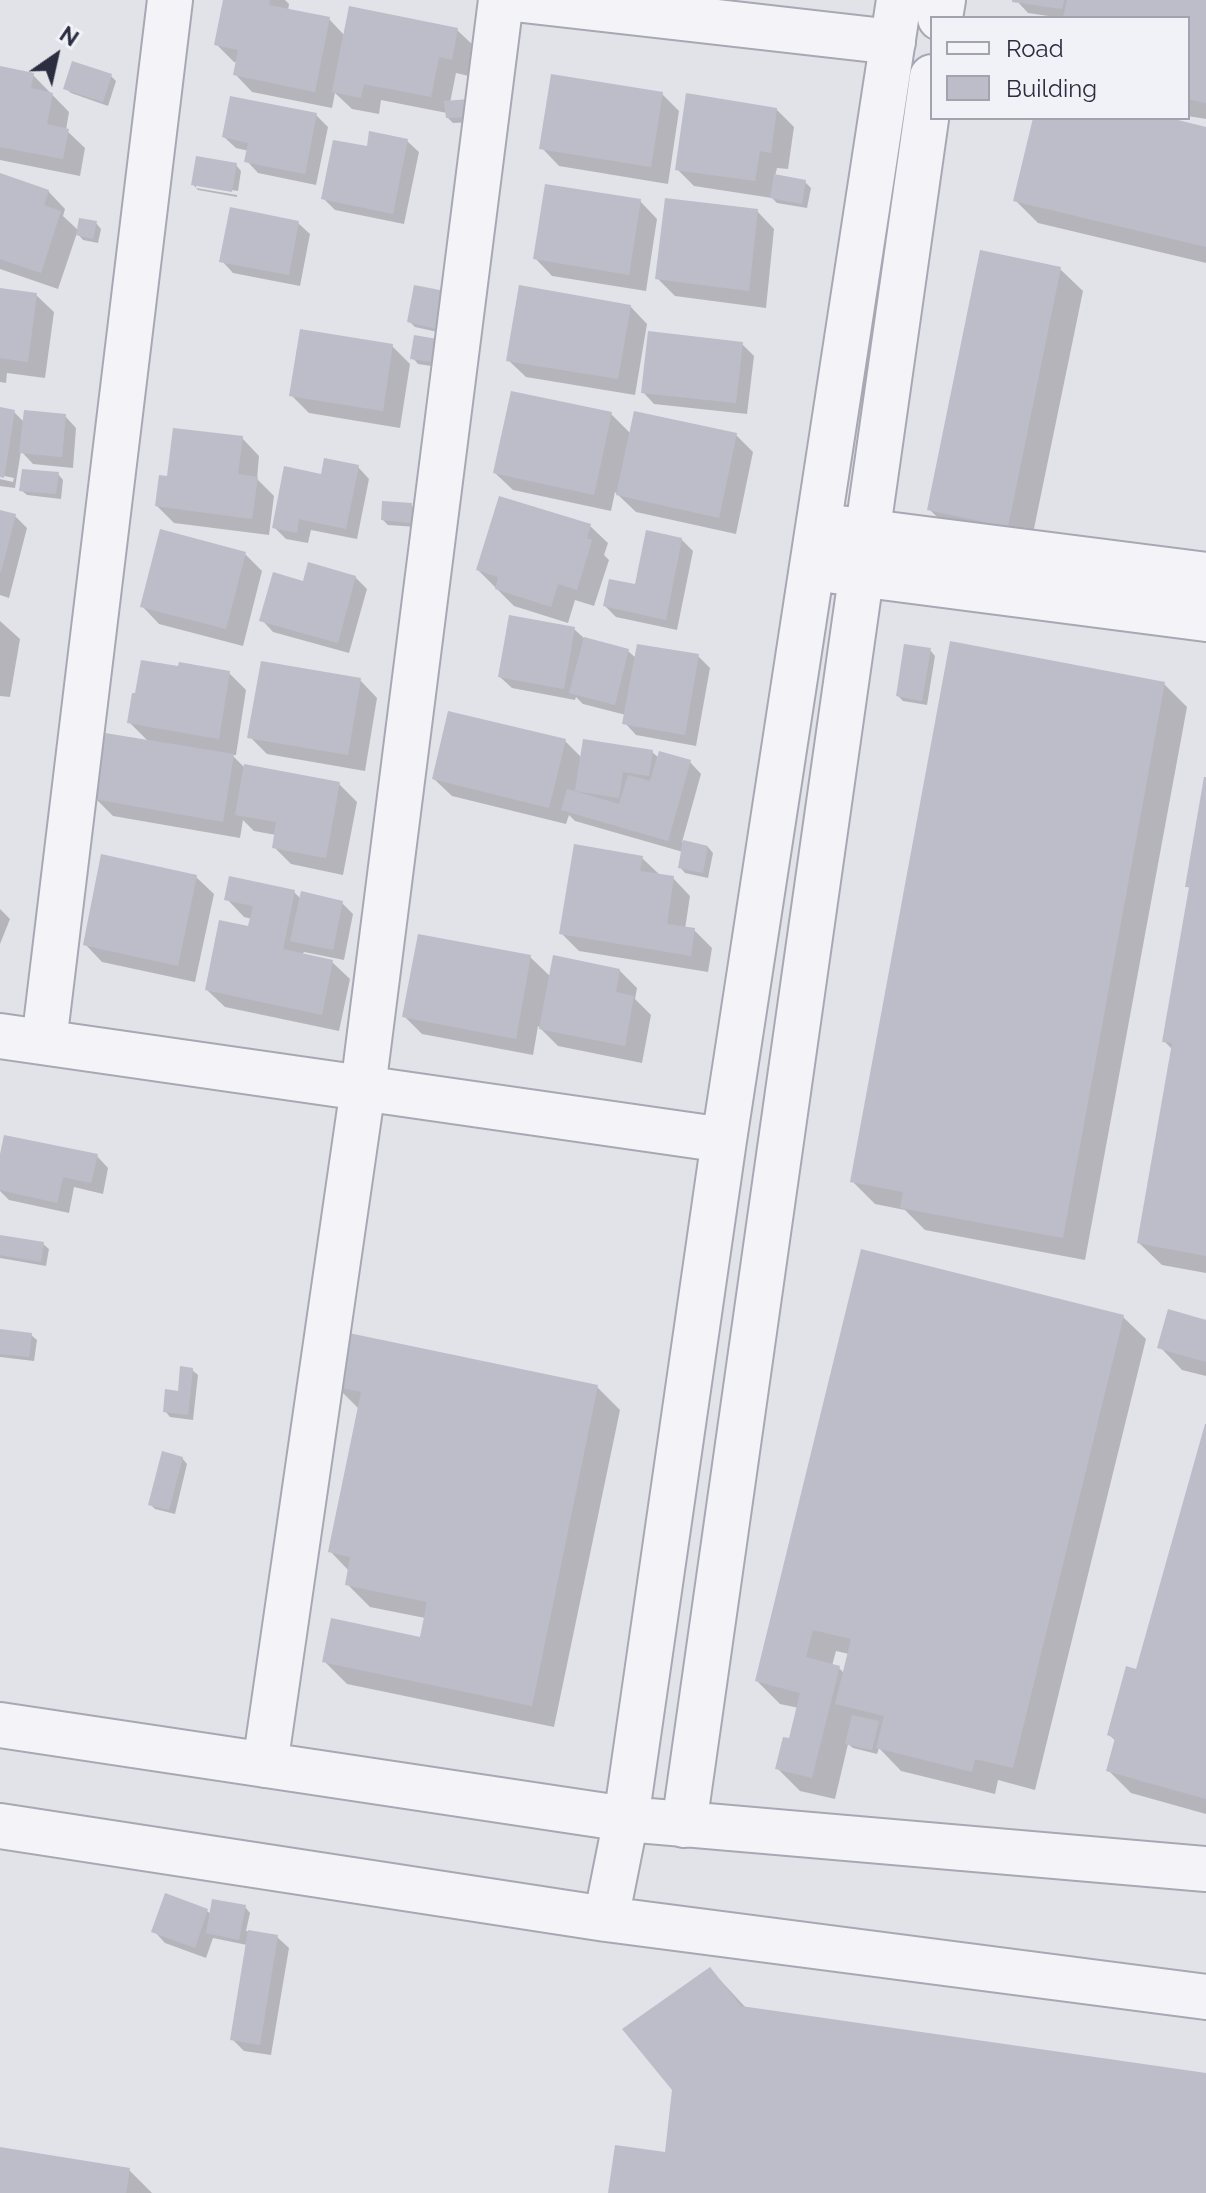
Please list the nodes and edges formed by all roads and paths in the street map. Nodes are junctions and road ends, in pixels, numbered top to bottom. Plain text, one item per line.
1 (170, 0) edge
2 (501, 0) edge
3 (523, 0) edge
4 (899, 0) edge
5 (893, 42) junction
6 (930, 91) edge
7 (819, 525) junction
8 (868, 531) junction
9 (812, 568) junction
10 (861, 574) junction
11 (1206, 575) edge
12 (1206, 619) edge
13 (0, 1036) edge
14 (44, 1042) junction
15 (363, 1088) junction
16 (724, 1140) junction
17 (0, 1725) edge
18 (265, 1765) junction
19 (626, 1819) junction
20 (684, 1825) junction
21 (0, 1826) edge
22 (616, 1869) junction
23 (1206, 1869) edge
24 (536, 1908) junction
25 (606, 1919) junction
26 (1206, 1997) edge

1 - 14 street
2 - 15 street
3 - 5 street
4 - 5 street
5 - 7 street
6 - 8 street
7 - 8 street
7 - 9 street
8 - 10 street
8 - 11 street
9 - 10 street
9 - 16 street
10 - 12 street
10 - 20 street
13 - 14 street
14 - 15 street
15 - 16 street
15 - 18 street
16 - 19 street
17 - 18 street
18 - 19 street
19 - 20 street
19 - 22 street
20 - 23 street
21 - 24 street
22 - 24 street
22 - 25 street
24 - 25 street
25 - 26 street

